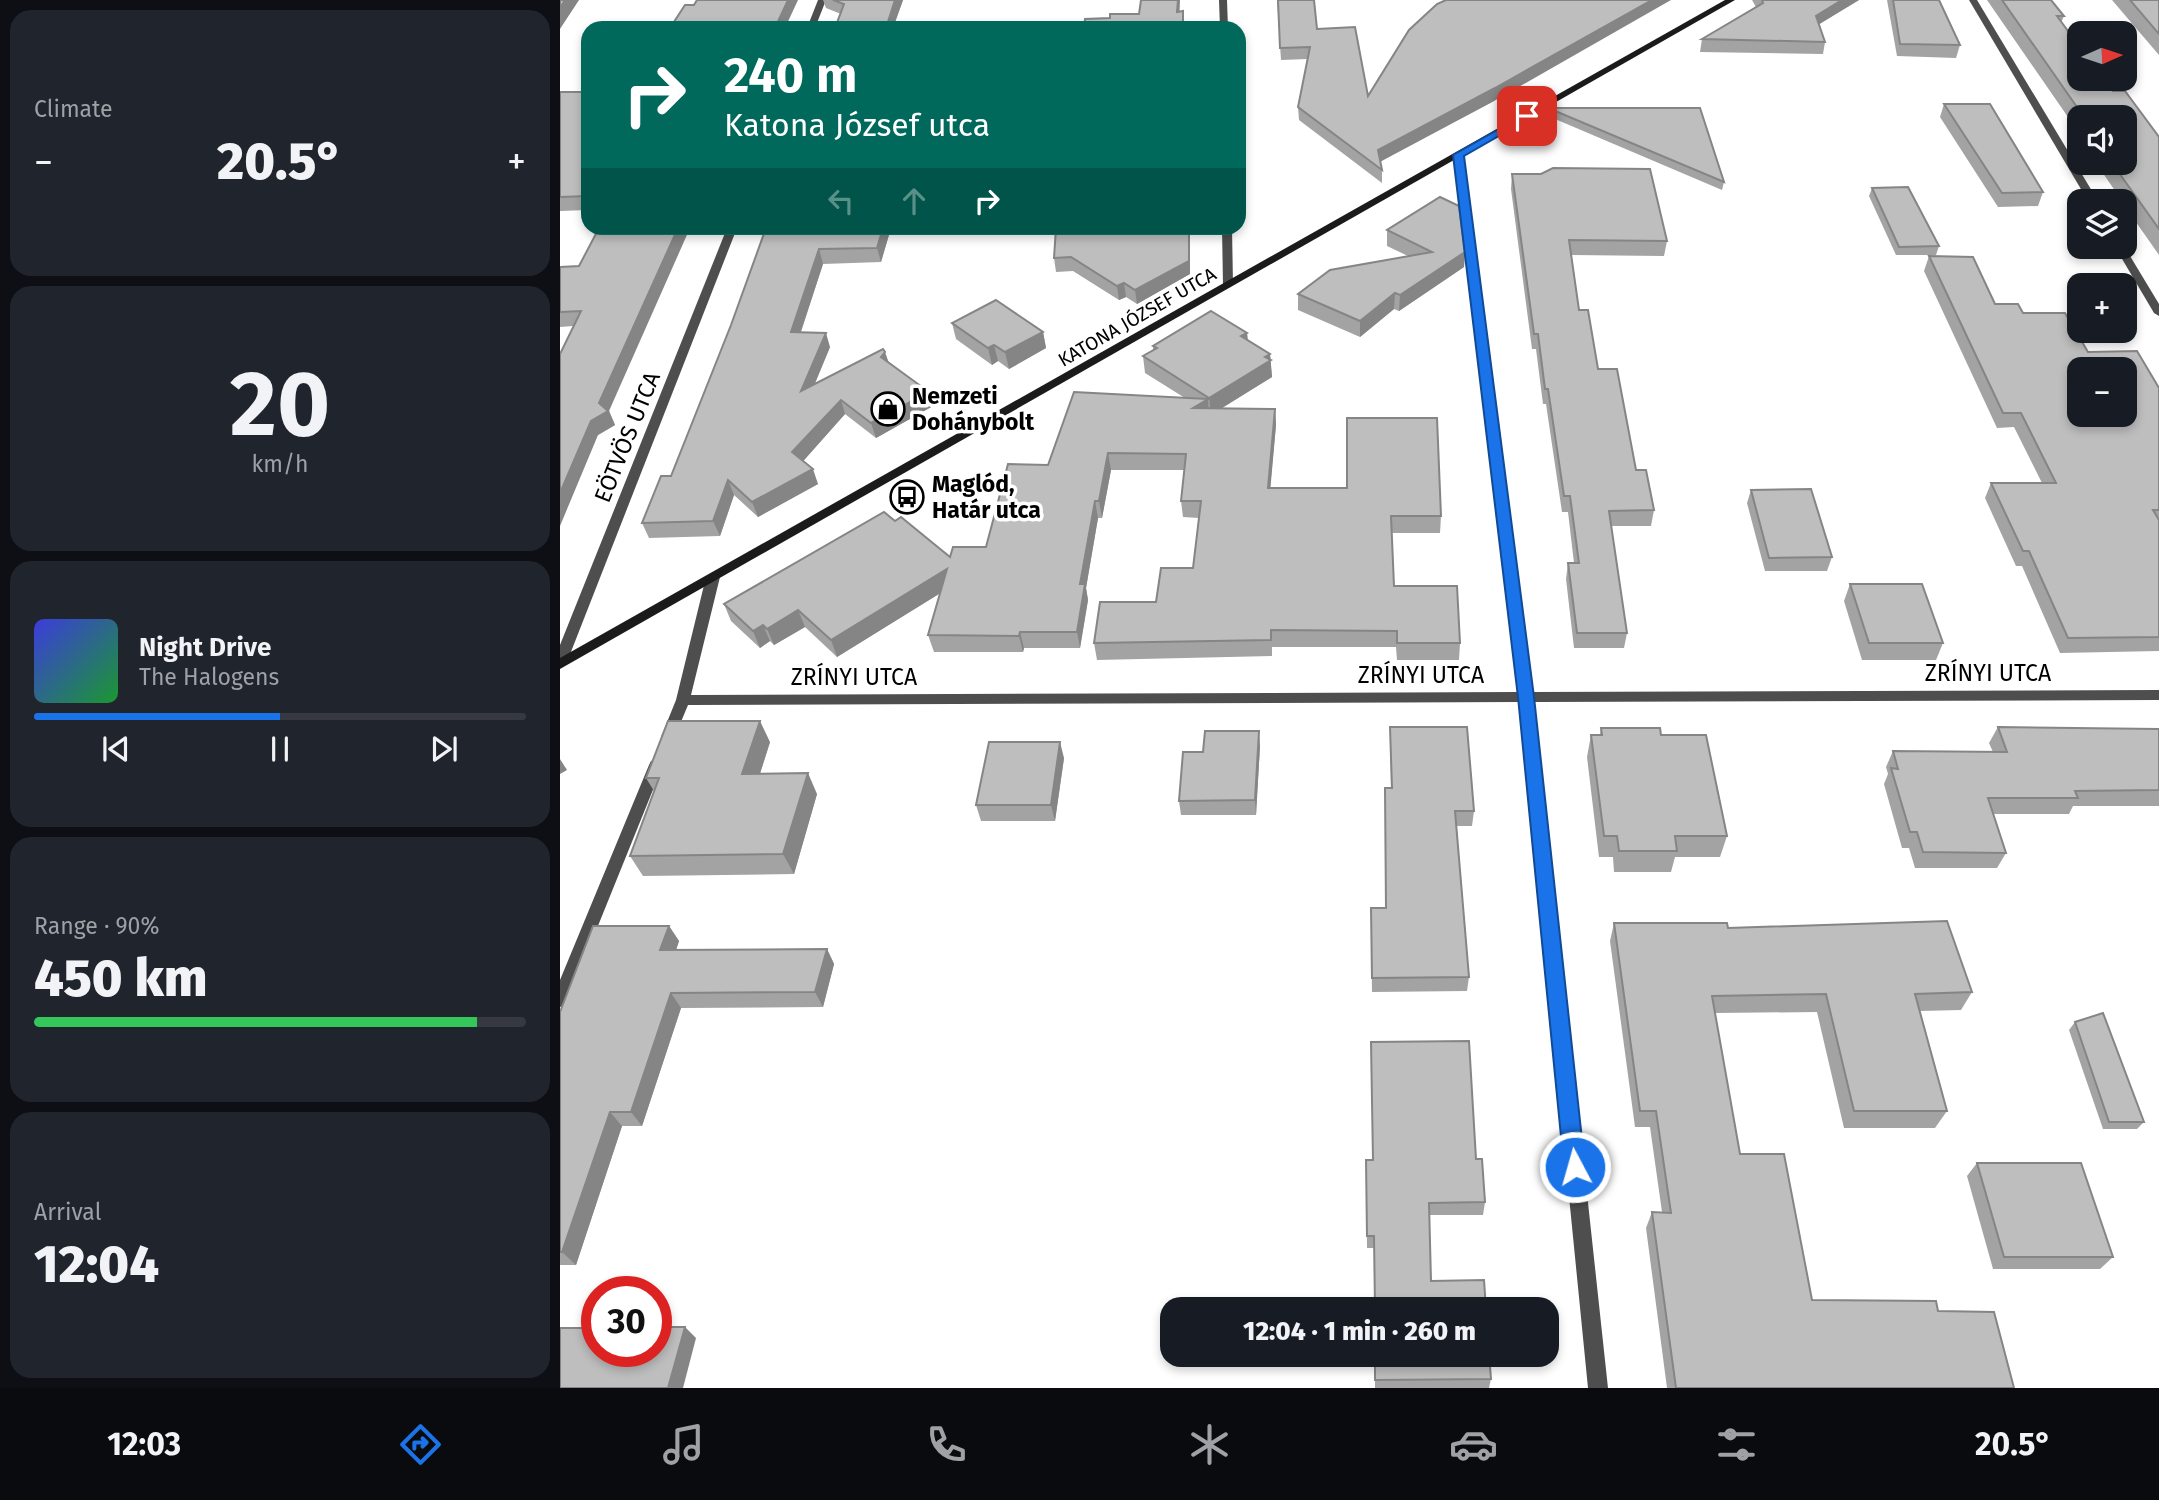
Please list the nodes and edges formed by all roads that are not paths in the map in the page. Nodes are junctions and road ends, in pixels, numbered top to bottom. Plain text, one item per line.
1 (822, 0) edge
2 (1223, 0) edge
3 (1731, 0) edge
4 (1973, 0) edge
5 (814, 21) edge
6 (1224, 21) edge
7 (1458, 155) junction
8 (2086, 189) edge
9 (729, 235) edge
10 (1227, 235) edge
11 (2127, 259) edge
12 (1228, 285) junction
13 (2159, 313) edge
14 (713, 577) junction
15 (560, 663) edge
16 (2159, 695) edge
17 (1526, 697) junction
18 (683, 700) junction
19 (560, 1000) edge
20 (1598, 1388) edge

1 - 5 street
2 - 6 street
3 - 7 main road, KATONA JÓZSEF UTCA
4 - 8 street
7 - 12 main road, KATONA JÓZSEF UTCA
7 - 17 street
9 - 15 street, EÖTVÖS UTCA
10 - 12 street
11 - 13 street
12 - 14 main road, KATONA JÓZSEF UTCA
14 - 15 main road, KATONA JÓZSEF UTCA
14 - 18 street
16 - 17 street, ZRÍNYI UTCA
17 - 18 street, ZRÍNYI UTCA
17 - 20 street
18 - 19 street

